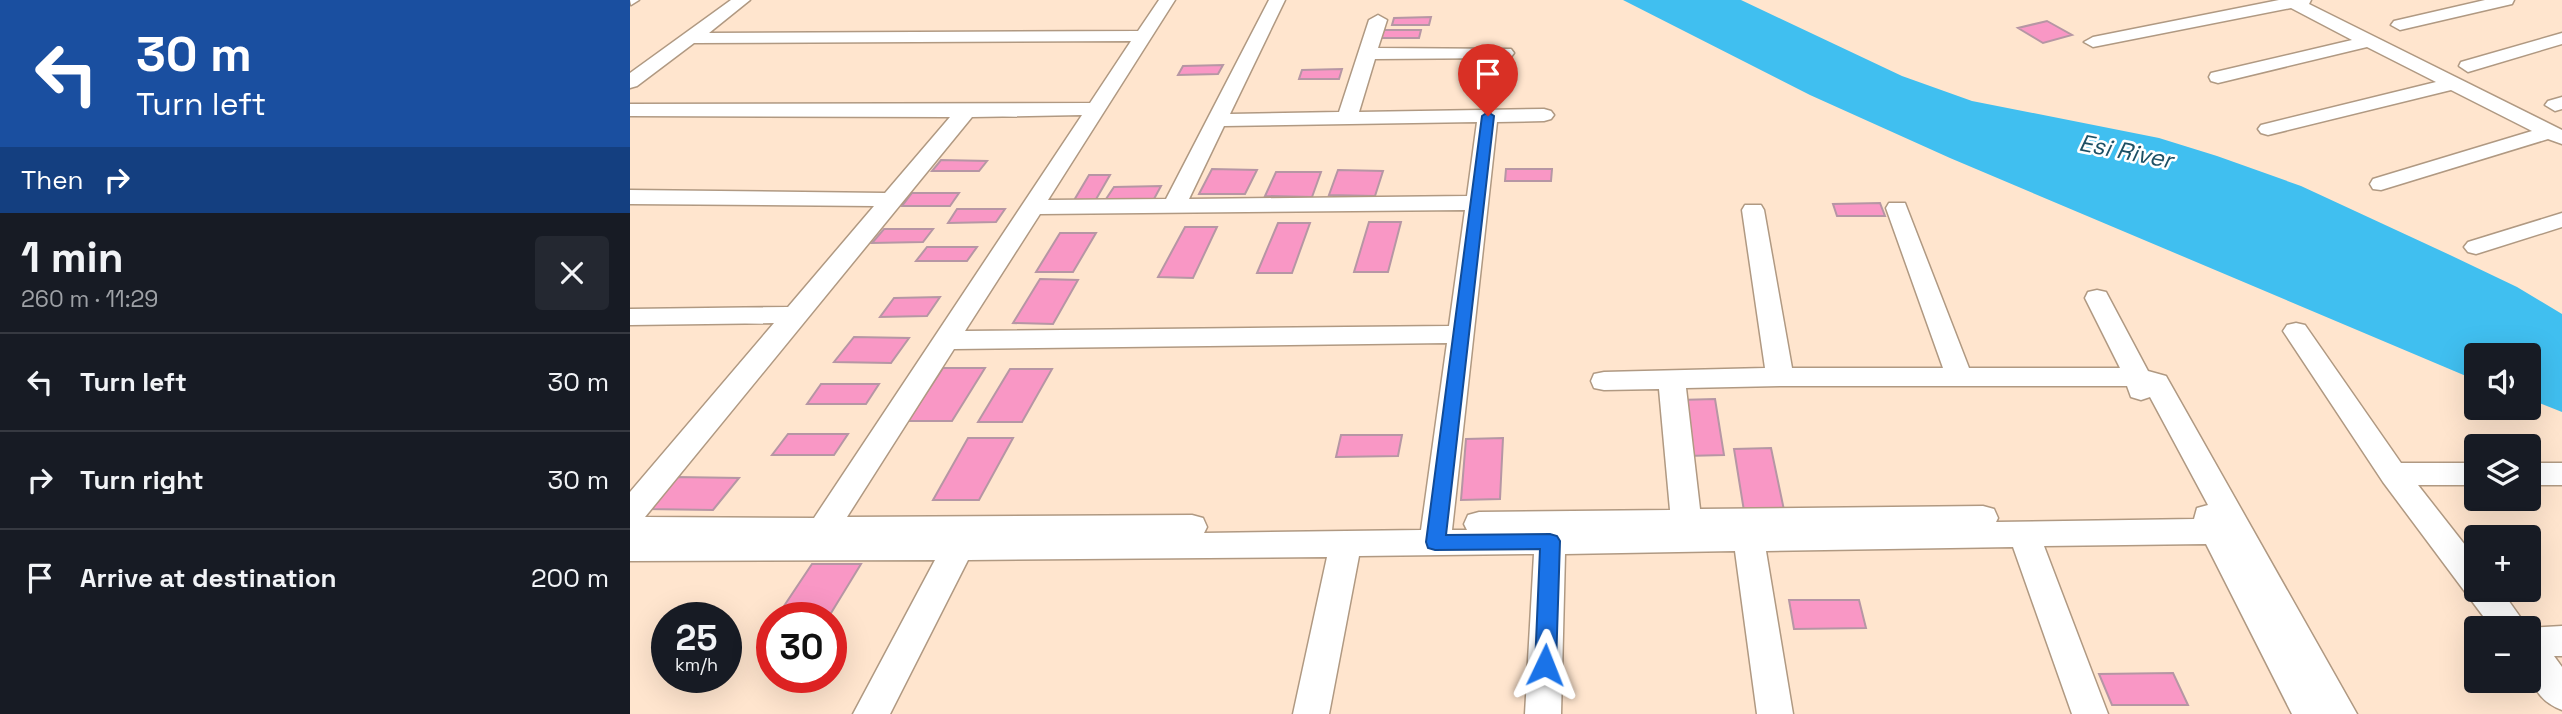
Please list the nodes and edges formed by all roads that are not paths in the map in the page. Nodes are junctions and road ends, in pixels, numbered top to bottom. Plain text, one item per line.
1 (742, 0) edge
2 (1167, 0) edge
3 (1277, 0) edge
4 (2506, 0) edge
5 (2296, 1) edge
6 (1378, 20) dead end
7 (2400, 25) dead end
8 (1144, 36) junction
9 (691, 38) junction
10 (2562, 38) edge
11 (2093, 41) dead end
12 (2370, 41) junction
13 (1368, 54) junction
14 (1505, 54) dead end
15 (2468, 66) dead end
16 (2218, 76) dead end
17 (630, 82) edge
18 (2454, 83) junction
19 (1096, 109) junction
20 (630, 110) edge
21 (966, 111) junction
22 (1544, 115) dead end
23 (1488, 116) junction
24 (1347, 119) junction
25 (1218, 120) junction
26 (2268, 130) dead end
27 (2556, 135) edge
28 (2381, 184) dead end
29 (630, 197) edge
30 (892, 200) junction
31 (1477, 203) junction
32 (1174, 206) junction
33 (1032, 207) junction
34 (1897, 208) dead end
35 (1753, 210) dead end
36 (2562, 220) edge
37 (2476, 247) dead end
38 (2097, 298) dead end
39 (796, 314) junction
40 (630, 317) edge
41 (2296, 331) dead end
42 (1461, 334) junction
43 (946, 340) junction
44 (1959, 376) junction
45 (1780, 377) junction
46 (2138, 377) junction
47 (1672, 379) junction
48 (1604, 381) dead end
49 (2393, 474) junction
50 (2464, 474) edge
51 (2541, 474) edge
52 (2562, 474) edge
53 (630, 513) edge
54 (1686, 522) junction
55 (2222, 524) junction
56 (630, 529) edge
57 (1436, 533) junction
58 (2025, 536) junction
59 (816, 539) junction
60 (1749, 539) junction
61 (1550, 541) junction
62 (1346, 543) junction
63 (630, 548) edge
64 (958, 548) junction
65 (2464, 567) edge
66 (2491, 602) edge
67 (2502, 616) edge
68 (2562, 641) edge
69 (2541, 642) edge
70 (2541, 667) edge
71 (2562, 694) edge
72 (871, 714) edge
73 (1311, 714) edge
74 (1543, 714) edge
75 (1775, 714) edge
76 (2090, 714) edge
77 (2311, 714) edge
78 (2339, 714) edge

1 - 9 street
2 - 8 street
3 - 25 street
4 - 7 street
5 - 11 street
5 - 12 street
6 - 13 street
8 - 9 street
8 - 19 street
9 - 17 street
10 - 15 street
12 - 16 street
12 - 18 street
13 - 14 street
13 - 24 street
18 - 26 street
18 - 27 street
19 - 21 street
19 - 33 street
20 - 21 street
21 - 30 street
22 - 23 street
23 - 24 street
23 - 31 street
24 - 25 street
25 - 32 street
27 - 28 street
29 - 30 street
30 - 39 street
31 - 32 street
31 - 42 street
32 - 33 street
33 - 43 street
34 - 44 street
35 - 45 street
36 - 37 street
38 - 46 street
39 - 40 street
39 - 53 street
41 - 49 street
42 - 43 street
42 - 57 street
43 - 59 street
44 - 45 street
44 - 46 street
45 - 47 street
46 - 55 street
47 - 48 street
47 - 54 street
49 - 50 street
49 - 65 street
51 - 52 street
54 - 55 street
54 - 57 street
55 - 58 street
55 - 77 street
55 - 78 street
56 - 59 street
57 - 59 street
57 - 61 street
57 - 62 street
58 - 60 street
58 - 76 street
59 - 63 street
59 - 64 street
60 - 61 street
60 - 75 street
61 - 74 street
62 - 64 street
62 - 73 street
64 - 72 street
66 - 67 street
68 - 69 street
70 - 71 street

